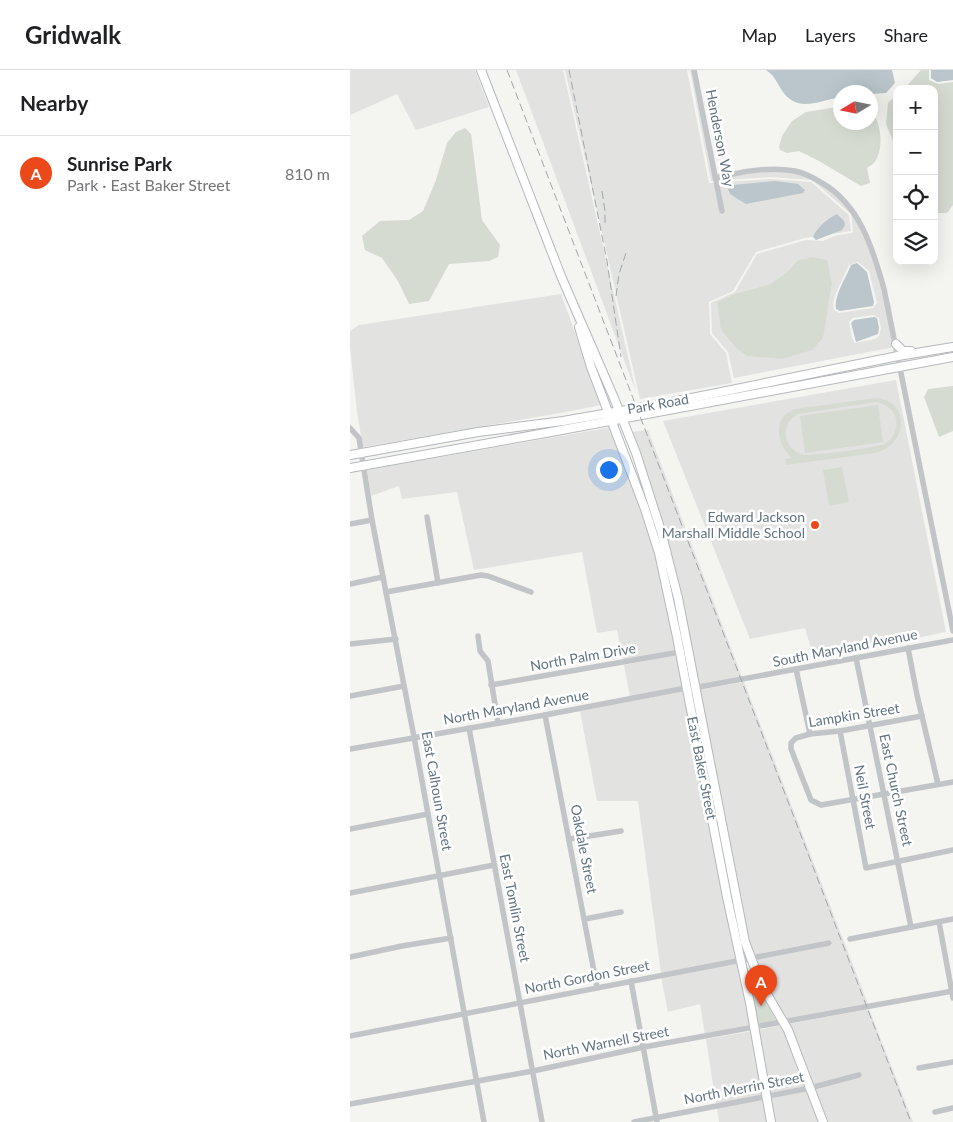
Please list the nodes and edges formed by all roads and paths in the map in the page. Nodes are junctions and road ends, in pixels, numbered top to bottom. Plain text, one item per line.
1 (481, 70) edge
2 (694, 70) edge
3 (715, 178) junction
4 (722, 211) dead end
5 (896, 344) junction
6 (953, 347) edge
7 (898, 356) junction
8 (953, 357) edge
9 (900, 367) junction
10 (828, 380) junction
11 (615, 417) junction
12 (350, 428) edge
13 (361, 453) junction
14 (350, 455) edge
15 (363, 465) junction
16 (350, 468) edge
17 (427, 517) dead end
18 (372, 520) junction
19 (350, 524) edge
20 (383, 577) junction
21 (438, 582) junction
22 (350, 584) edge
23 (386, 592) junction
24 (531, 592) dead end
25 (953, 631) edge
26 (478, 636) dead end
27 (396, 640) junction
28 (953, 640) edge
29 (350, 644) edge
30 (908, 648) junction
31 (680, 652) junction
32 (856, 658) junction
33 (796, 669) junction
34 (491, 685) junction
35 (404, 686) junction
36 (691, 688) junction
37 (350, 696) edge
38 (545, 715) junction
39 (922, 716) junction
40 (498, 723) junction
41 (869, 726) junction
42 (469, 728) junction
43 (840, 731) junction
44 (810, 734) junction
45 (414, 738) junction
46 (350, 749) edge
47 (708, 753) junction
48 (699, 755) junction
49 (953, 782) edge
50 (938, 784) junction
51 (884, 794) junction
52 (852, 800) junction
53 (428, 814) junction
54 (350, 829) edge
55 (722, 830) junction
56 (621, 831) dead end
57 (714, 831) junction
58 (570, 839) junction
59 (953, 850) edge
60 (898, 861) junction
61 (494, 865) junction
62 (439, 876) junction
63 (350, 893) edge
64 (735, 896) junction
65 (726, 898) junction
66 (621, 912) dead end
67 (585, 919) junction
68 (953, 919) edge
69 (939, 922) junction
70 (911, 927) junction
71 (451, 938) junction
72 (850, 939) dead end
73 (830, 943) dead end
74 (350, 957) edge
75 (750, 958) junction
76 (740, 960) junction
77 (631, 981) junction
78 (597, 987) junction
79 (952, 991) edge
80 (953, 998) edge
81 (520, 1003) junction
82 (465, 1014) junction
83 (785, 1023) junction
84 (755, 1028) junction
85 (350, 1035) edge
86 (644, 1048) junction
87 (953, 1062) edge
88 (919, 1068) dead end
89 (533, 1071) junction
90 (859, 1075) dead end
91 (477, 1080) junction
92 (810, 1088) junction
93 (767, 1096) junction
94 (350, 1104) edge
95 (953, 1108) edge
96 (935, 1112) dead end
97 (657, 1120) edge
98 (484, 1122) edge
99 (542, 1122) edge
100 (634, 1122) edge
101 (772, 1122) edge
102 (824, 1122) edge

1 - 11 main road
2 - 3 street, Henderson Way
3 - 4 street, Henderson Way
3 - 5 street
5 - 6 main road
5 - 7 street
6 - 7 main road, Park Road
6 - 9 main road
7 - 9 street
7 - 10 main road
7 - 11 main road, Park Road
8 - 9 main road, Park Road
9 - 10 main road, Park Road
9 - 25 street
10 - 11 main road, Park Road
11 - 13 main road, Park Road
11 - 15 main road, Park Road
11 - 31 main road, East Baker Street
11 - 36 main road, East Baker Street
12 - 13 street, East Calhoun Street
13 - 14 main road, Park Road
13 - 15 street, East Calhoun Street
15 - 16 main road, Park Road
15 - 18 street, East Calhoun Street
17 - 21 street
18 - 19 street
18 - 20 street, East Calhoun Street
20 - 22 street
20 - 23 street, East Calhoun Street
21 - 23 street
21 - 24 street
23 - 27 street, East Calhoun Street
26 - 34 street
27 - 29 street
27 - 35 street, East Calhoun Street
28 - 30 street, South Maryland Avenue
30 - 32 street, South Maryland Avenue
30 - 39 street
31 - 34 street, North Palm Drive
31 - 36 main road, East Baker Street
32 - 33 street, South Maryland Avenue
32 - 41 street, East Church Street
33 - 36 street, South Maryland Avenue
33 - 44 street
34 - 40 street
35 - 37 street
35 - 45 street, East Calhoun Street
36 - 38 street, North Maryland Avenue
36 - 47 main road, East Baker Street
36 - 48 main road, East Baker Street
38 - 40 street, North Maryland Avenue
38 - 58 street, Oakdale Street
39 - 41 street, Lampkin Street
39 - 50 street
40 - 42 street, North Maryland Avenue
41 - 43 street, Lampkin Street
41 - 51 street, East Church Street
42 - 45 street, North Maryland Avenue
42 - 61 street, East Tomlin Street
43 - 44 street, Lampkin Street
43 - 52 street, Neil Street
44 - 52 street, Lampkin Street
45 - 46 street, North Maryland Avenue
45 - 53 street, East Calhoun Street
47 - 48 street
47 - 55 main road, East Baker Street
48 - 57 main road, East Baker Street
49 - 50 street
50 - 51 street
51 - 52 street
51 - 60 street, East Church Street
52 - 60 street, Neil Street
53 - 54 street
53 - 62 street, East Calhoun Street
55 - 57 street
55 - 64 main road, East Baker Street
56 - 58 street
57 - 65 main road, East Baker Street
58 - 67 street, Oakdale Street
59 - 60 street
60 - 70 street, East Church Street
61 - 62 street
61 - 81 street, East Tomlin Street
62 - 63 street
62 - 71 street, East Calhoun Street
64 - 65 street
64 - 75 main road, East Baker Street
65 - 76 main road, East Baker Street
66 - 67 street
67 - 78 street, Oakdale Street
68 - 69 street
69 - 70 street
69 - 79 street
70 - 72 street
71 - 74 street
71 - 82 street, East Calhoun Street
73 - 75 street, North Gordon Street
75 - 76 street, North Gordon Street
75 - 83 main road, East Baker Street
76 - 77 street, North Gordon Street
76 - 84 main road, East Baker Street
77 - 78 street, North Gordon Street
77 - 86 street
78 - 81 street, North Gordon Street
79 - 80 street
79 - 83 street, North Warnell Street
81 - 82 street, North Gordon Street
81 - 89 street, East Tomlin Street
82 - 85 street, North Gordon Street
82 - 91 street, East Calhoun Street
83 - 84 street, North Warnell Street
83 - 92 main road, East Baker Street
84 - 86 street, North Warnell Street
84 - 93 main road, East Baker Street
86 - 89 street, North Warnell Street
86 - 97 street
87 - 88 street
89 - 91 street, North Warnell Street
89 - 99 street, East Tomlin Street
90 - 92 street, North Merrin Street
91 - 94 street, North Warnell Street
91 - 98 street, East Calhoun Street
92 - 93 street, North Merrin Street
92 - 102 main road, East Baker Street
93 - 97 street, North Merrin Street
93 - 101 main road, East Baker Street
95 - 96 street
97 - 100 street, North Merrin Street

